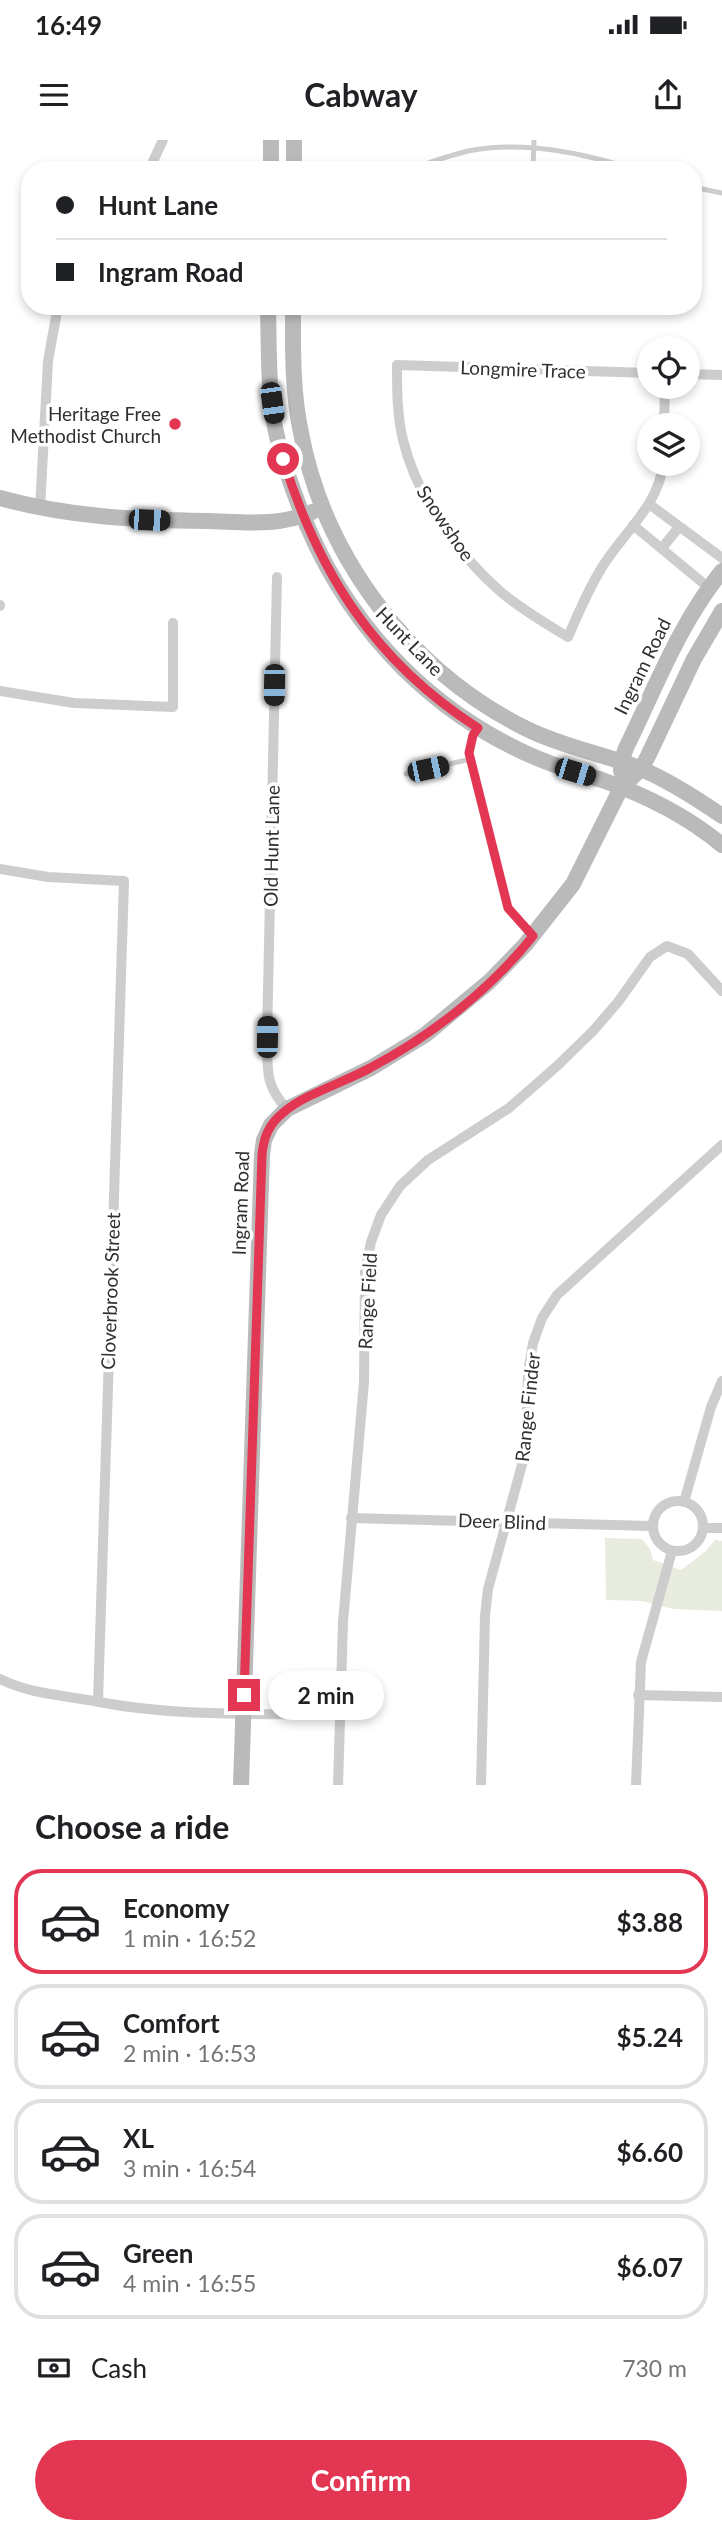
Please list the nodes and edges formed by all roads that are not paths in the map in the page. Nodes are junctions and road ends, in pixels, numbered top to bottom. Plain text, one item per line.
1 (163, 140) edge
2 (271, 140) edge
3 (294, 140) edge
4 (533, 143) edge
5 (153, 161) edge
6 (271, 161) edge
7 (294, 161) edge
8 (435, 161) edge
9 (533, 161) edge
10 (609, 161) edge
11 (702, 189) edge
12 (722, 193) edge
13 (56, 315) edge
14 (268, 315) edge
15 (293, 315) edge
16 (397, 365) joint
17 (637, 373) edge
18 (700, 374) edge
19 (722, 375) edge
20 (661, 476) edge
21 (0, 498) edge
22 (649, 504) junction
23 (40, 508) junction
24 (323, 508) junction
25 (303, 516) junction
26 (633, 525) junction
27 (679, 527) junction
28 (662, 548) junction
29 (722, 558) edge
30 (722, 571) edge
31 (276, 577) dead end
32 (709, 588) junction
33 (722, 611) edge
34 (173, 623) dead end
35 (0, 691) edge
36 (478, 728) junction
37 (471, 760) junction
38 (621, 762) junction
39 (641, 769) junction
40 (406, 774) dead end
41 (621, 788) junction
42 (722, 816) edge
43 (722, 845) edge
44 (0, 869) edge
45 (533, 936) junction
46 (722, 991) edge
47 (287, 1109) junction
48 (722, 1145) edge
49 (722, 1381) edge
50 (684, 1502) junction
51 (351, 1518) junction
52 (506, 1521) junction
53 (652, 1526) junction
54 (704, 1528) junction
55 (722, 1528) edge
56 (672, 1551) junction
57 (0, 1679) edge
58 (638, 1695) junction
59 (722, 1697) edge
60 (98, 1701) junction
61 (244, 1713) junction
62 (340, 1715) junction
63 (242, 1785) edge
64 (338, 1785) edge
65 (481, 1785) edge
66 (636, 1785) edge

1 - 5 street
2 - 6 main road
3 - 7 main road
4 - 8 lane
4 - 9 lane
4 - 10 lane
11 - 12 lane
13 - 23 street
14 - 25 main road, Hunt Lane
15 - 24 main road, Hunt Lane
16 - 17 street, Longmire Trace
16 - 26 street, Snowshoe
18 - 19 street
20 - 22 street
21 - 23 main road
22 - 26 street
22 - 27 street
23 - 25 main road
24 - 25 main road
24 - 38 main road, Hunt Lane
25 - 36 main road, Hunt Lane
26 - 28 street
27 - 28 street
27 - 29 street
28 - 32 street
30 - 32 main road, Ingram Road
31 - 47 street, Old Hunt Lane
32 - 38 main road, Ingram Road
33 - 39 main road, Ingram Road
34 - 35 street
36 - 37 lane
36 - 41 main road, Hunt Lane
37 - 40 lane
37 - 45 lane
38 - 39 main road, Hunt Lane
38 - 41 main road, Ingram Road
39 - 41 main road, Ingram Road
39 - 42 main road, Hunt Lane
41 - 43 main road, Hunt Lane
41 - 45 main road, Ingram Road
44 - 60 street, Cloverbrook Street
45 - 47 main road, Ingram Road
46 - 51 street, Range Field
47 - 61 main road, Ingram Road
48 - 52 street, Range Finder
49 - 50 street
50 - 53 street
50 - 54 street
51 - 52 street, Deer Blind
51 - 62 street, Range Field
52 - 53 street, Deer Blind
52 - 65 street, Range Finder
53 - 56 street
54 - 55 street
54 - 56 street
56 - 58 street
57 - 60 street
58 - 59 street
58 - 66 street
60 - 61 street
61 - 62 street
61 - 63 main road, Ingram Road
62 - 64 street, Range Field

